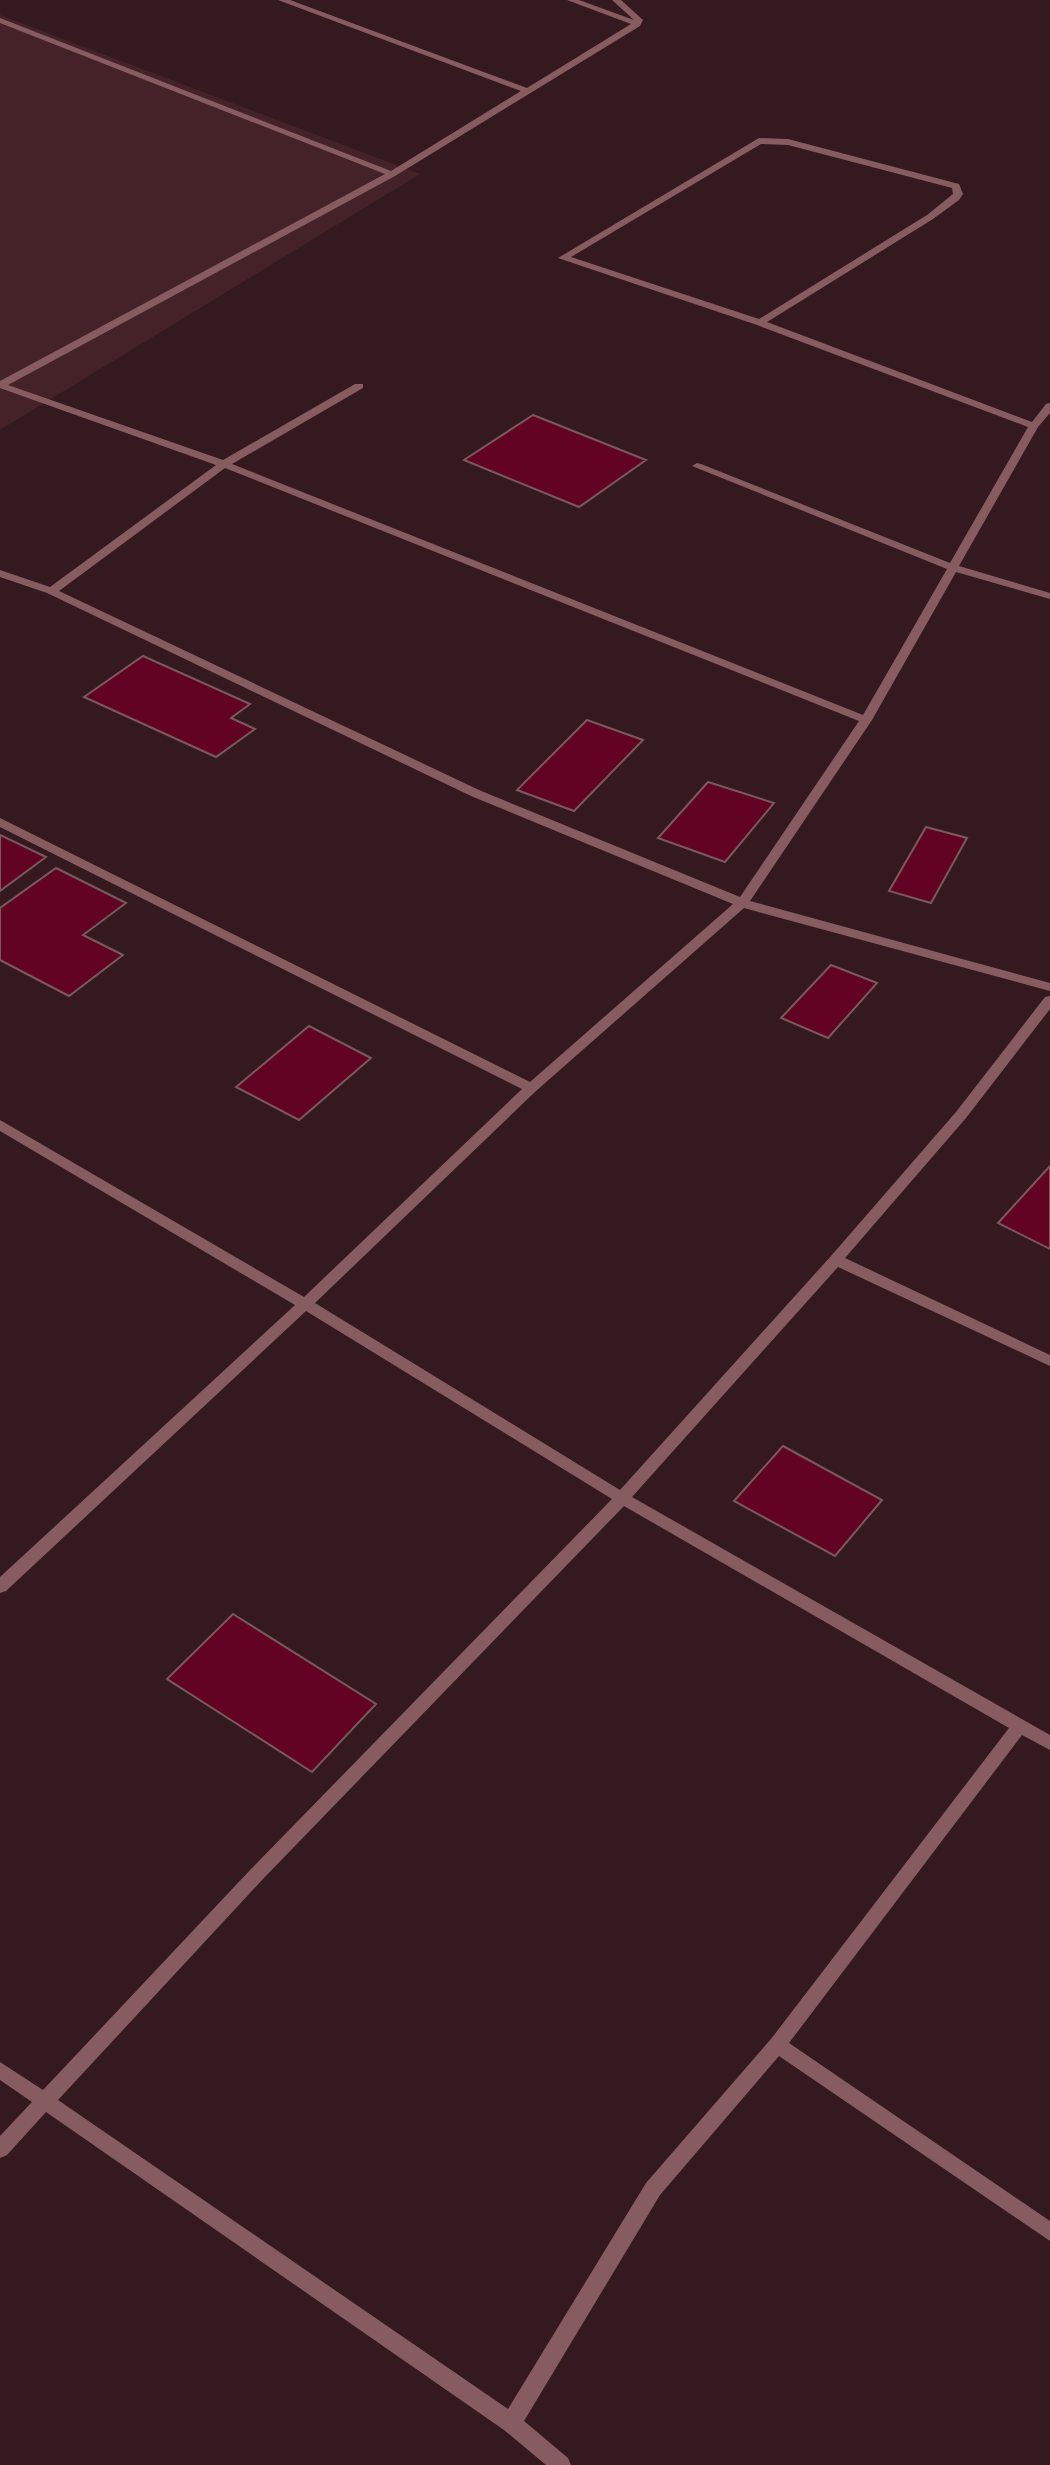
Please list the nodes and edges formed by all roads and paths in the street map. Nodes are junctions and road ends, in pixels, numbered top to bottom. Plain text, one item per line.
1 (282, 0) edge
2 (571, 0) edge
3 (616, 0) edge
4 (0, 20) edge
5 (637, 24) junction
6 (528, 91) junction
7 (392, 174) junction
8 (760, 323) junction
9 (359, 386) dead end
10 (1050, 406) edge
11 (1034, 426) junction
12 (224, 464) junction
13 (696, 466) dead end
14 (954, 568) junction
15 (0, 573) edge
16 (51, 591) junction
17 (1050, 596) edge
18 (866, 720) junction
19 (0, 822) edge
20 (742, 903) junction
21 (1050, 987) edge
22 (1050, 1000) edge
23 (531, 1088) junction
24 (0, 1125) edge
25 (836, 1260) junction
26 (305, 1304) junction
27 (1050, 1361) edge
28 (622, 1498) junction
29 (1, 1583) edge
30 (1020, 1726) junction
31 (1050, 1743) edge
32 (777, 2045) junction
33 (0, 2070) edge
34 (43, 2102) junction
35 (0, 2149) edge
36 (1050, 2232) edge
37 (511, 2423) junction
38 (561, 2465) edge

1 - 6 street
2 - 5 street
3 - 5 street
4 - 7 street
5 - 6 street
6 - 7 street
7 - 12 street
8 - 8 street
8 - 11 street
9 - 12 street
10 - 11 street
11 - 14 street
12 - 16 street
12 - 18 street
13 - 14 street
14 - 17 street
14 - 18 street
15 - 16 street
16 - 20 street
18 - 20 street
19 - 23 street
20 - 21 street
20 - 23 street
22 - 25 street
23 - 26 street
24 - 26 street
25 - 27 street
25 - 28 street
26 - 28 street
26 - 29 street
28 - 30 street
28 - 34 street
30 - 31 street
30 - 32 street
32 - 36 street
32 - 37 street
33 - 34 street
34 - 35 street
34 - 37 street
37 - 38 street

